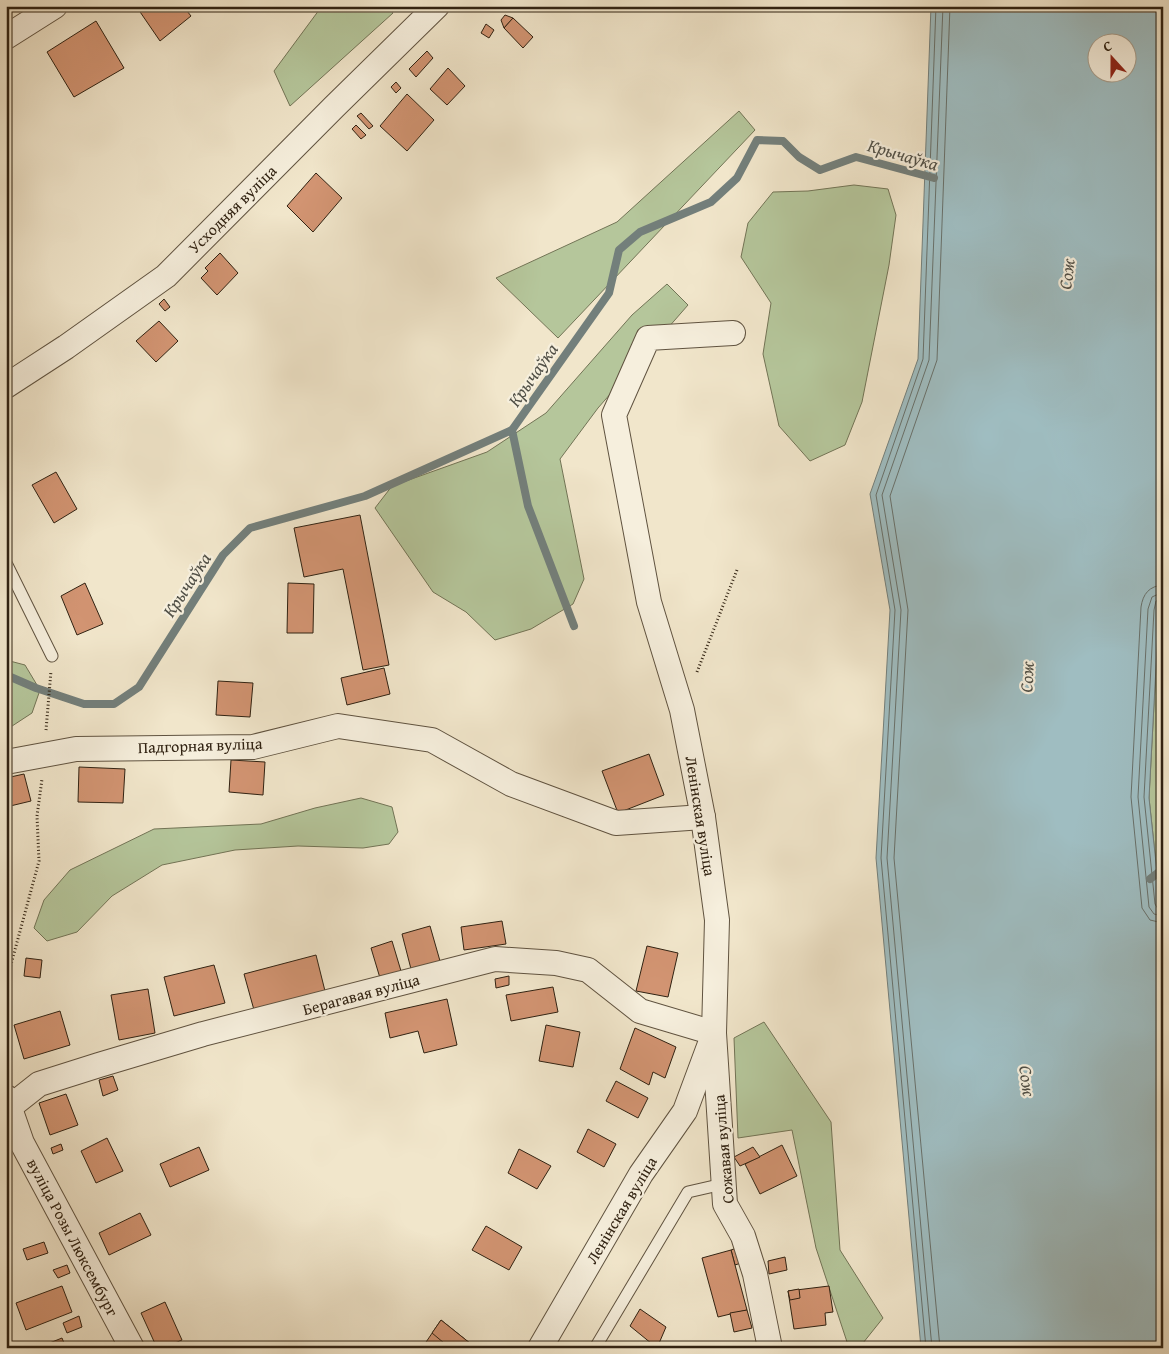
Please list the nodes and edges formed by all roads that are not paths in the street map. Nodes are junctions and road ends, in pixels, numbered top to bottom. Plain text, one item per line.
1 (55, 6) edge
2 (437, 6) edge
3 (6, 37) edge
4 (733, 333) dead end
5 (6, 386) edge
6 (6, 563) edge
7 (52, 656) road end
8 (6, 762) edge
9 (703, 817) junction
10 (714, 1033) junction
11 (7, 1104) edge
12 (724, 1184) junction
13 (132, 1348) edge
14 (540, 1348) edge
15 (595, 1348) edge
16 (770, 1348) edge

1 - 3 street
2 - 5 street, Усходняя вуліца
4 - 9 street, Ленінская вуліца
6 - 7 lane
8 - 9 street, Падгорная вуліца
9 - 10 street, Ленінская вуліца
10 - 11 street, Берагавая вуліца
10 - 12 street, Сожавая вуліца
10 - 14 street, Ленінская вуліца
11 - 13 street, вуліца Розы Люксембург
12 - 15 lane
12 - 16 street, Сожавая вуліца

